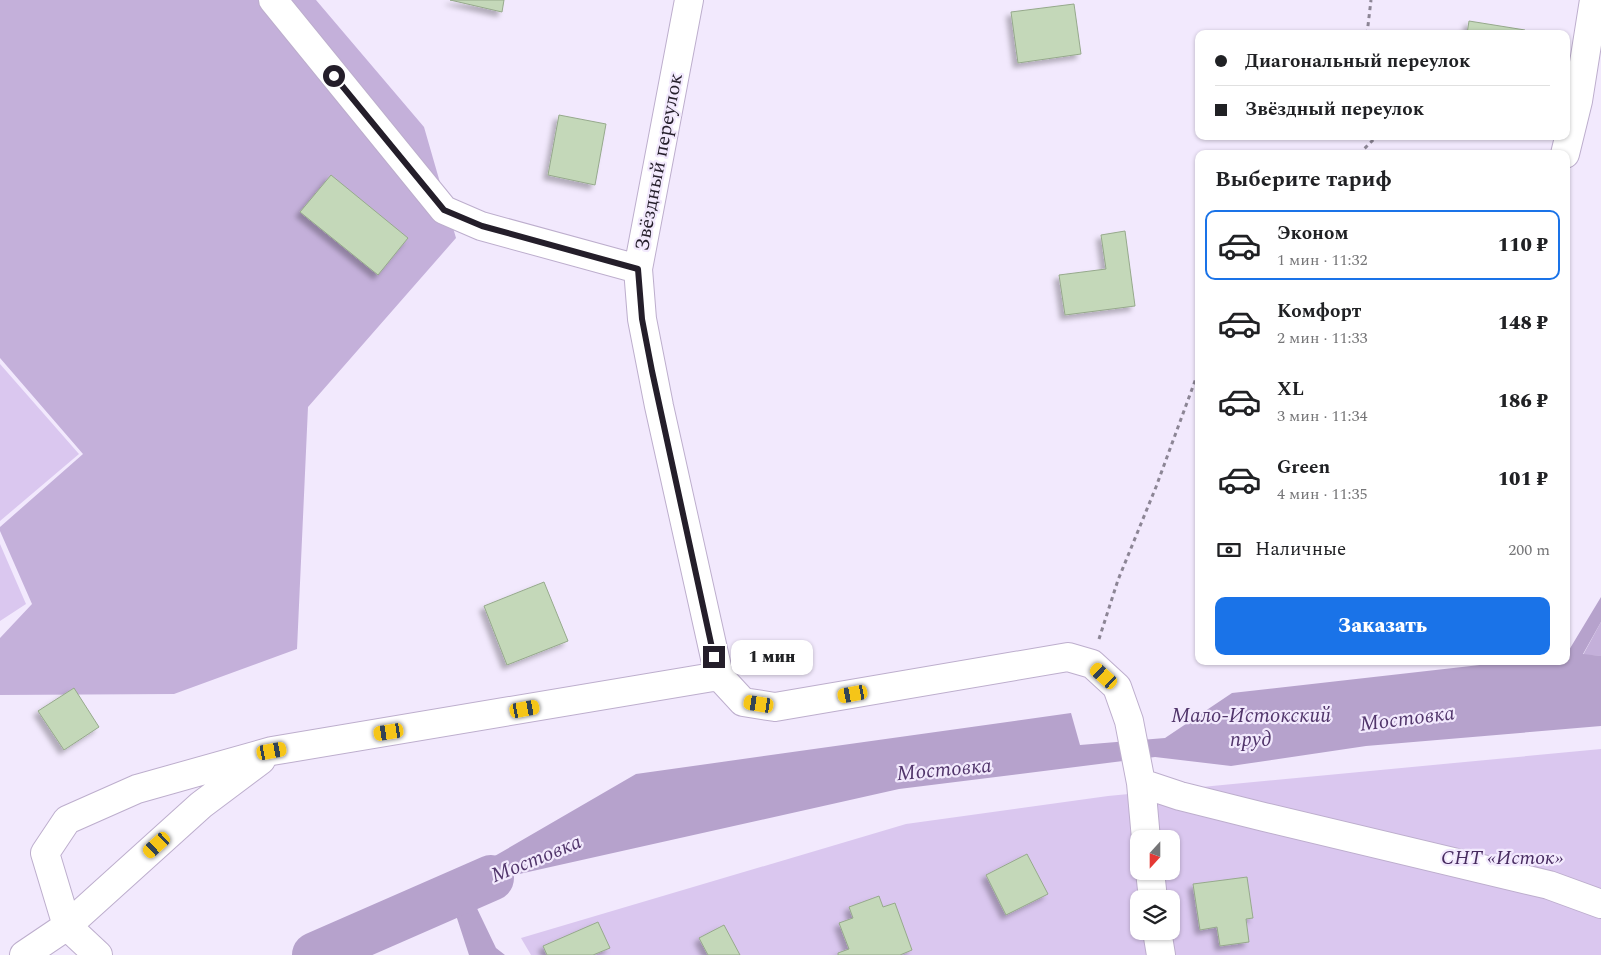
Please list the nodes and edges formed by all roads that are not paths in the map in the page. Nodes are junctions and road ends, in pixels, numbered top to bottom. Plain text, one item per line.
1 (273, 0) edge
2 (689, 0) edge
3 (1594, 0) edge
4 (1570, 134) edge
5 (638, 269) junction
6 (718, 676) junction
7 (272, 751) junction
8 (1139, 775) junction
9 (1145, 830) edge
10 (1601, 904) edge
11 (67, 926) junction
12 (1158, 940) edge
13 (24, 955) edge
14 (98, 955) edge
15 (1161, 955) edge

1 - 5 street
2 - 5 street, Звёздный переулок
3 - 4 street
5 - 6 street, Звёздный переулок
6 - 7 street
6 - 8 street
7 - 11 street
7 - 11 street
8 - 9 street
8 - 10 street
11 - 13 street
11 - 14 street
12 - 15 street

